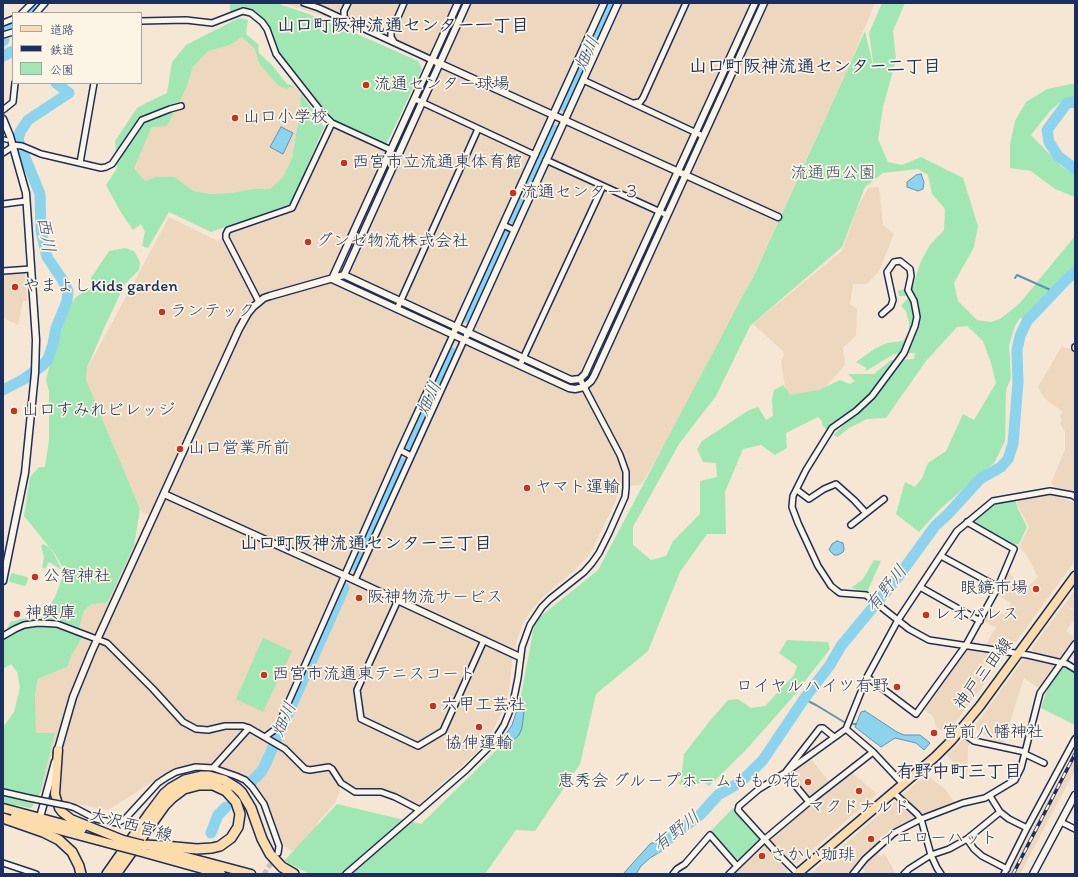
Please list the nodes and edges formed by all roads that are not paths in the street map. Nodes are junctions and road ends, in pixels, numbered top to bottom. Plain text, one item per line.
1 (32, 3) edge
2 (45, 3) edge
3 (304, 3) edge
4 (348, 3) edge
5 (404, 3) edge
6 (458, 3) edge
7 (467, 3) edge
8 (604, 3) edge
9 (618, 3) edge
10 (686, 3) edge
11 (755, 3) edge
12 (764, 3) edge
13 (23, 12) edge
14 (37, 12) edge
15 (346, 20) junction
16 (142, 21) edge
17 (394, 42) junction
18 (432, 60) junction
19 (440, 63) junction
20 (582, 80) junction
21 (15, 84) edge
22 (94, 84) edge
23 (415, 99) junction
24 (422, 103) junction
25 (634, 104) junction
26 (181, 106) dead end
27 (3, 110) edge
28 (553, 115) junction
29 (3, 119) edge
30 (564, 120) junction
31 (332, 123) junction
32 (478, 129) junction
33 (696, 133) junction
34 (703, 136) junction
35 (9, 143) edge
36 (391, 150) junction
37 (3, 153) edge
38 (535, 156) junction
39 (546, 160) junction
40 (80, 163) junction
41 (678, 171) junction
42 (686, 174) junction
43 (603, 186) junction
44 (26, 201) junction
45 (3, 204) edge
46 (660, 212) junction
47 (667, 215) junction
48 (778, 217) dead end
49 (503, 225) junction
50 (514, 230) junction
51 (31, 269) junction
52 (3, 271) edge
53 (344, 275) junction
54 (332, 279) junction
55 (400, 301) junction
56 (259, 302) junction
57 (397, 309) junction
58 (882, 314) dead end
59 (457, 326) junction
60 (468, 332) junction
61 (453, 335) junction
62 (464, 340) junction
63 (524, 358) junction
64 (520, 365) junction
65 (580, 379) junction
66 (584, 387) junction
67 (400, 450) junction
68 (411, 456) junction
69 (797, 490) junction
70 (164, 494) junction
71 (1074, 495) edge
72 (884, 499) dead end
73 (866, 514) junction
74 (967, 522) junction
75 (851, 525) dead end
76 (941, 556) junction
77 (345, 575) junction
78 (1075, 576) edge
79 (355, 580) junction
80 (3, 581) edge
81 (920, 587) junction
82 (998, 588) junction
83 (398, 600) junction
84 (898, 620) junction
85 (980, 621) junction
86 (3, 636) edge
87 (97, 640) junction
88 (484, 640) junction
89 (1075, 644) edge
90 (966, 645) junction
91 (1018, 653) junction
92 (520, 657) junction
93 (1061, 663) junction
94 (1075, 669) edge
95 (867, 677) junction
96 (250, 728) junction
97 (846, 729) junction
98 (960, 731) junction
99 (265, 737) junction
100 (834, 737) junction
101 (1075, 739) edge
102 (58, 750) junction
103 (802, 751) junction
104 (873, 752) junction
105 (1025, 753) junction
106 (808, 756) junction
107 (1044, 764) dead end
108 (213, 768) junction
109 (785, 773) junction
110 (903, 784) junction
111 (3, 792) edge
112 (893, 792) junction
113 (1075, 795) edge
114 (990, 796) junction
115 (809, 802) junction
116 (3, 808) edge
117 (420, 810) junction
118 (1000, 812) junction
119 (3, 815) edge
120 (3, 818) edge
121 (921, 819) junction
122 (39, 821) junction
123 (1060, 822) junction
124 (1027, 828) junction
125 (1075, 829) edge
126 (765, 839) junction
127 (966, 839) junction
128 (121, 843) junction
129 (140, 848) junction
130 (278, 853) tunnel mouth
131 (931, 855) junction
132 (3, 863) edge
133 (737, 866) junction
134 (1006, 871) edge
135 (36, 874) edge
136 (80, 874) edge
137 (107, 874) edge
138 (116, 874) edge
139 (221, 874) edge
140 (251, 874) edge
141 (294, 874) edge
142 (346, 874) edge
143 (673, 874) edge
144 (729, 874) edge
145 (798, 874) edge
146 (853, 874) edge
147 (904, 874) edge
148 (941, 874) edge
149 (1033, 874) edge

1 - 13 street
2 - 14 street
3 - 15 street
4 - 15 street
5 - 17 street
6 - 18 street
7 - 19 street
8 - 28 street
9 - 20 street
10 - 25 street
11 - 33 street
12 - 34 street
15 - 17 street
16 - 31 street
17 - 18 street
18 - 19 street
18 - 23 street
19 - 24 street
19 - 28 street
20 - 25 street
20 - 30 street
21 - 27 street
22 - 40 street
23 - 24 street
23 - 36 street
24 - 32 street
24 - 53 street
25 - 33 street
26 - 40 street
28 - 30 street
28 - 38 street
29 - 35 street
30 - 39 street
30 - 41 street
31 - 36 street
31 - 56 street
32 - 38 street
32 - 55 street
33 - 34 street
33 - 41 street
34 - 42 street
35 - 37 street
35 - 40 street
35 - 44 street
36 - 54 street
38 - 49 street
39 - 43 street
39 - 50 street
41 - 42 street
41 - 46 street
42 - 47 street
42 - 48 street
43 - 46 street
43 - 63 street
44 - 45 street
44 - 51 street
46 - 47 street
46 - 65 street
47 - 66 street
49 - 50 street
49 - 59 street
50 - 60 street
51 - 52 street
51 - 80 street
53 - 54 street
53 - 55 street
54 - 56 street
54 - 57 street
55 - 57 street
55 - 59 street
56 - 70 street
57 - 61 street
58 - 69 street
59 - 60 street
59 - 61 street
60 - 62 street
60 - 63 street
61 - 62 street
61 - 67 street
62 - 64 street
62 - 68 street
63 - 64 street
63 - 65 street
64 - 66 street
65 - 66 street
66 - 92 street
67 - 68 street
67 - 77 street
68 - 79 street
69 - 73 street
69 - 84 street
70 - 77 street
70 - 87 street
71 - 74 street
72 - 73 street
73 - 75 street
74 - 76 street
74 - 82 street
76 - 81 street
76 - 82 street
77 - 79 street
77 - 99 street
78 - 91 main road, 神戸三田線
79 - 83 street
81 - 84 street
81 - 85 street
82 - 85 street
83 - 88 street
83 - 88 street
84 - 90 street
84 - 95 street
85 - 90 street
86 - 87 street
87 - 96 street
87 - 102 street
88 - 92 street
89 - 93 street
90 - 91 street
90 - 95 street
91 - 93 street
91 - 98 main road, 神戸三田線
92 - 117 street
93 - 94 street
93 - 105 street
95 - 97 street
96 - 99 street
96 - 108 street
97 - 100 street
97 - 104 street
98 - 105 street
98 - 110 main road, 神戸三田線
99 - 117 street
100 - 103 street
100 - 106 street
101 - 124 street
102 - 122 street
102 - 128 main road
103 - 106 street
103 - 109 street
104 - 110 street
104 - 115 street
105 - 107 street
105 - 114 street
106 - 109 street
108 - 111 street, bridge
108 - 130 street
109 - 115 street
109 - 126 street
110 - 112 main road, 神戸三田線
112 - 121 street
112 - 145 main road, 神戸三田線
113 - 123 street
114 - 118 street
114 - 121 street
115 - 126 street
116 - 122 main road, 大沢西宮線
117 - 142 street
118 - 124 street
118 - 127 street
119 - 122 main road, 大沢西宮線
120 - 136 highway
121 - 131 street
121 - 146 street
122 - 128 main road, 大沢西宮線
123 - 125 street
123 - 149 street
124 - 134 street
126 - 133 street
126 - 145 street
127 - 131 street
127 - 134 street
128 - 129 main road, 大沢西宮線, bridge
129 - 138 highway
129 - 139 main road, 大沢西宮線
129 - 140 main road, 大沢西宮線
131 - 147 street
131 - 148 street
132 - 135 street
133 - 143 street
133 - 144 street
137 - 141 highway

